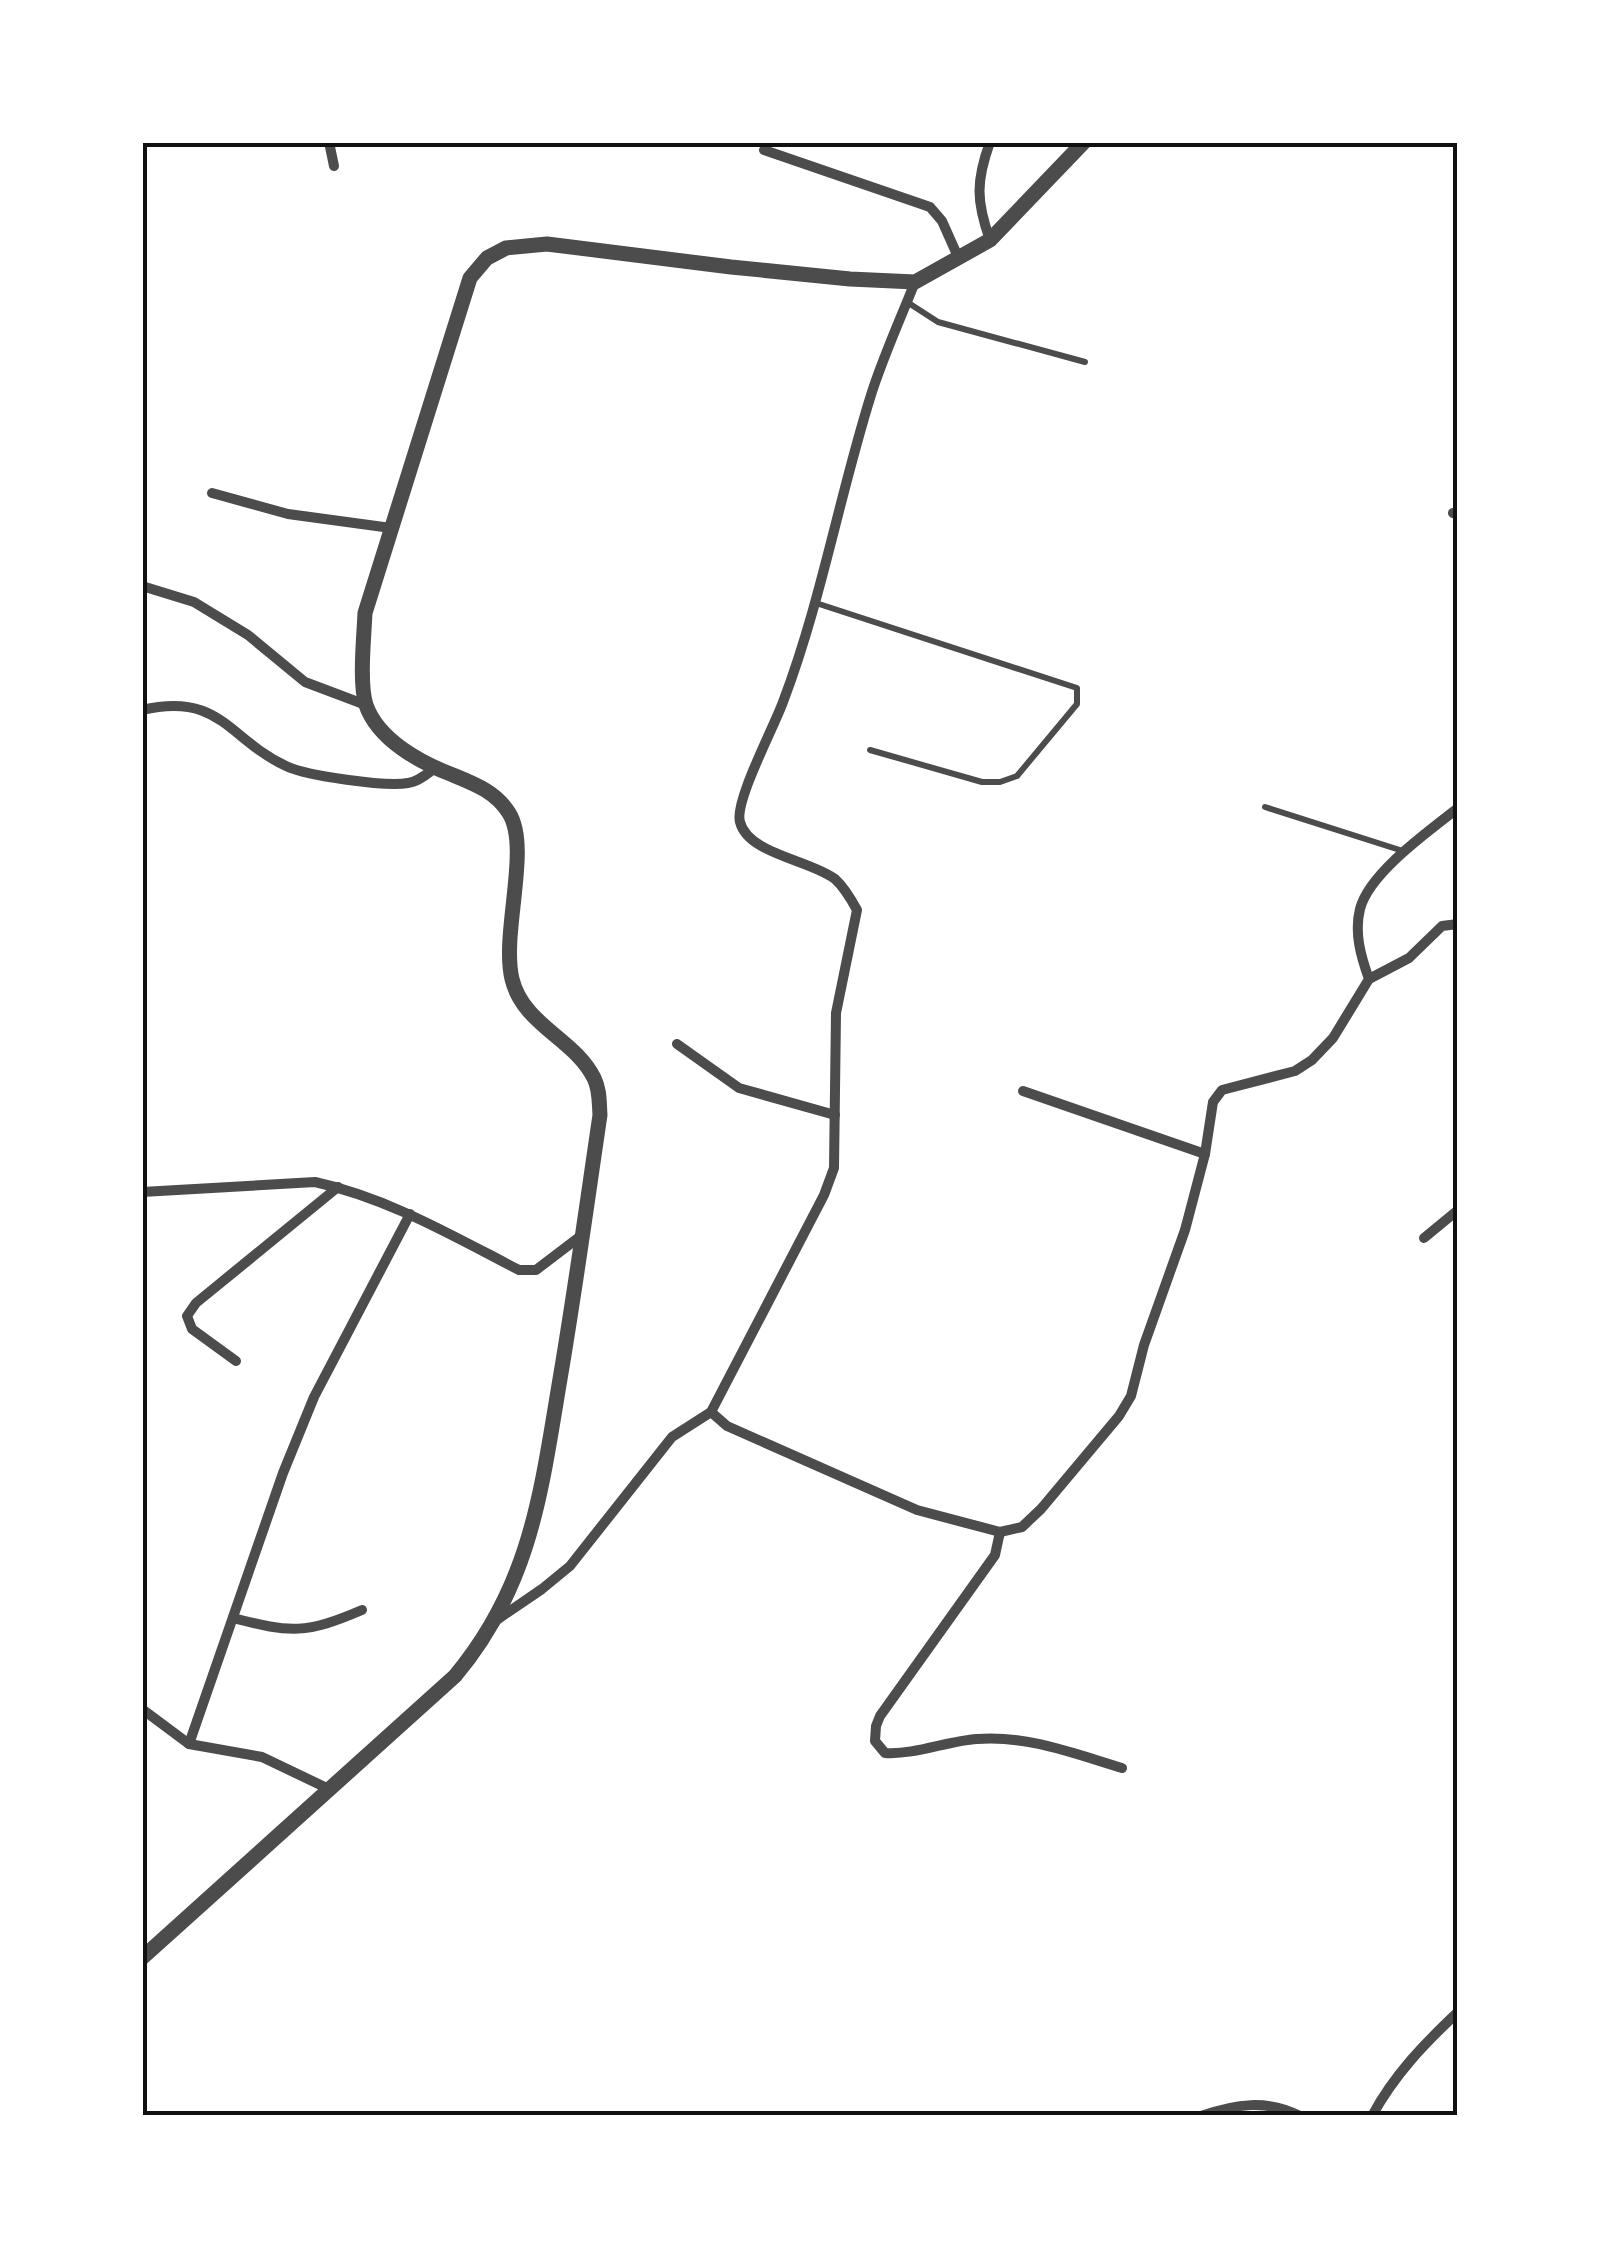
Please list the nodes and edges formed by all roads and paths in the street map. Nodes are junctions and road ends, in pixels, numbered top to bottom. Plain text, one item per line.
1 (329, 142) edge
2 (990, 142) edge
3 (1084, 142) edge
4 (764, 150) dead end
5 (334, 166) dead end
6 (990, 240) junction
7 (959, 259) junction
8 (915, 282) junction
9 (907, 302) junction
10 (1085, 362) dead end
11 (212, 493) dead end
12 (391, 528) junction
13 (142, 586) edge
14 (816, 603) junction
15 (366, 705) junction
16 (142, 710) edge
17 (870, 750) dead end
18 (435, 768) junction
19 (1265, 807) dead end
20 (1458, 808) edge
21 (1403, 851) junction
22 (1458, 924) edge
23 (1368, 979) junction
24 (677, 1044) dead end
25 (1022, 1091) dead end
26 (835, 1115) junction
27 (1205, 1154) junction
28 (338, 1187) junction
29 (142, 1192) edge
30 (1458, 1210) edge
31 (410, 1214) junction
32 (582, 1234) junction
33 (1424, 1238) dead end
34 (236, 1361) dead end
35 (711, 1412) junction
36 (1000, 1532) junction
37 (362, 1610) dead end
38 (233, 1618) junction
39 (497, 1619) junction
40 (142, 1709) edge
41 (189, 1744) junction
42 (1122, 1768) dead end
43 (331, 1790) junction
44 (142, 1958) edge
45 (1458, 2012) edge
46 (1201, 2116) edge
47 (1300, 2116) edge
48 (1372, 2116) edge

1 - 5 street
2 - 6 street
3 - 6 street
4 - 7 street
6 - 7 street
7 - 8 street
8 - 9 street
8 - 12 street
9 - 10 lane
9 - 14 street
11 - 12 street
12 - 15 street
13 - 15 street
14 - 17 lane
14 - 26 street
15 - 18 street
16 - 18 street
18 - 32 street
19 - 21 lane
20 - 21 street
21 - 23 street
22 - 23 street
23 - 27 street
24 - 26 street
25 - 27 street
26 - 35 street
27 - 36 street
28 - 29 street
28 - 31 street
28 - 34 street
30 - 33 street
31 - 32 street
31 - 38 street
32 - 39 street
35 - 36 street
35 - 39 street
36 - 42 street
37 - 38 street
38 - 41 street
39 - 43 street
40 - 41 street
41 - 43 street
43 - 44 street
45 - 48 street
46 - 47 street

